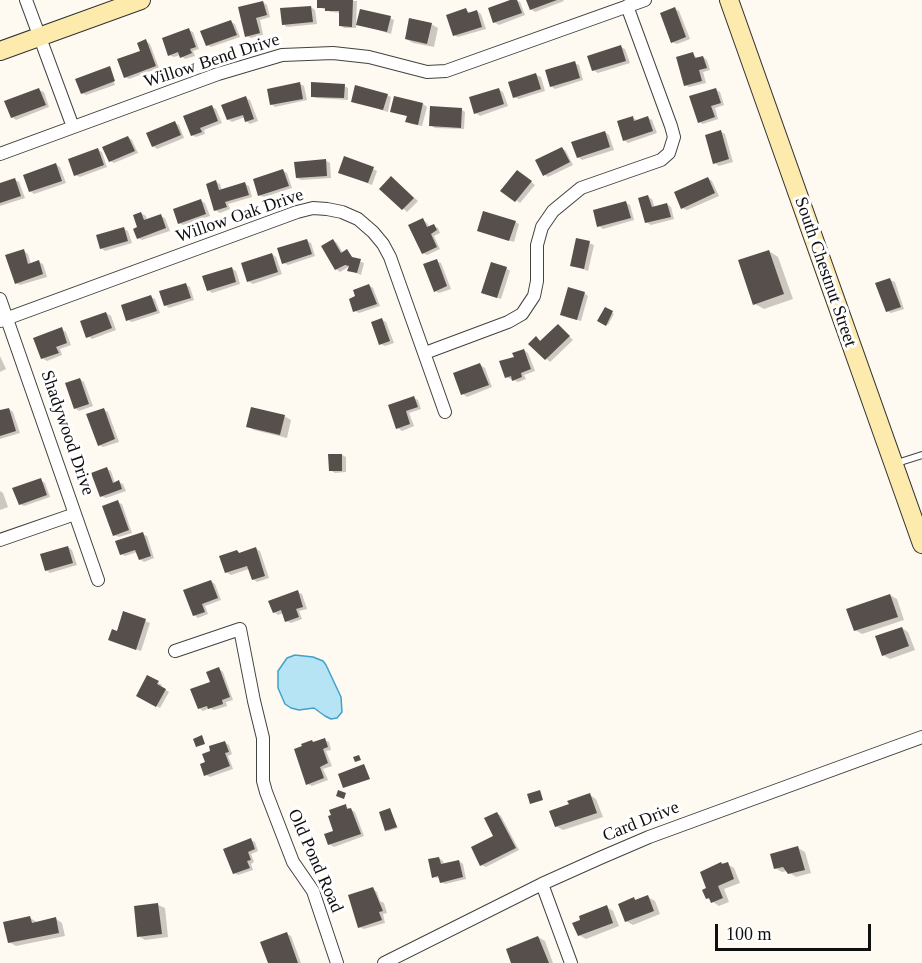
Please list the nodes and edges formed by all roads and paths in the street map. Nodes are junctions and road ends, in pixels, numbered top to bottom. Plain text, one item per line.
1 (26, 0) edge
2 (141, 0) edge
3 (645, 0) edge
4 (729, 0) edge
5 (627, 6) junction
6 (40, 37) junction
7 (0, 51) edge
8 (73, 126) junction
9 (0, 154) edge
10 (0, 299) edge
11 (4, 320) edge
12 (425, 353) junction
13 (446, 412) dead end
14 (922, 455) edge
15 (893, 464) junction
16 (75, 514) junction
17 (0, 540) edge
18 (922, 544) edge
19 (98, 580) dead end
20 (175, 651) dead end
21 (922, 737) edge
22 (542, 884) junction
23 (338, 963) edge
24 (384, 963) edge
25 (571, 963) edge

1 - 6 street
2 - 6 main road
3 - 5 street, Willow Bend Drive
4 - 15 main road, South Chestnut Street
5 - 8 street, Willow Bend Drive
5 - 12 street
6 - 7 main road
6 - 8 street
8 - 9 street, Willow Bend Drive
10 - 11 street, Shadywood Drive
11 - 12 street, Willow Oak Drive
11 - 16 street, Shadywood Drive
12 - 13 street, Willow Oak Drive
14 - 15 lane
15 - 18 main road, South Chestnut Street
16 - 17 street
16 - 19 street, Shadywood Drive
20 - 23 street, Old Pond Road
21 - 22 street, Card Drive
22 - 24 street, Card Drive
22 - 25 street

